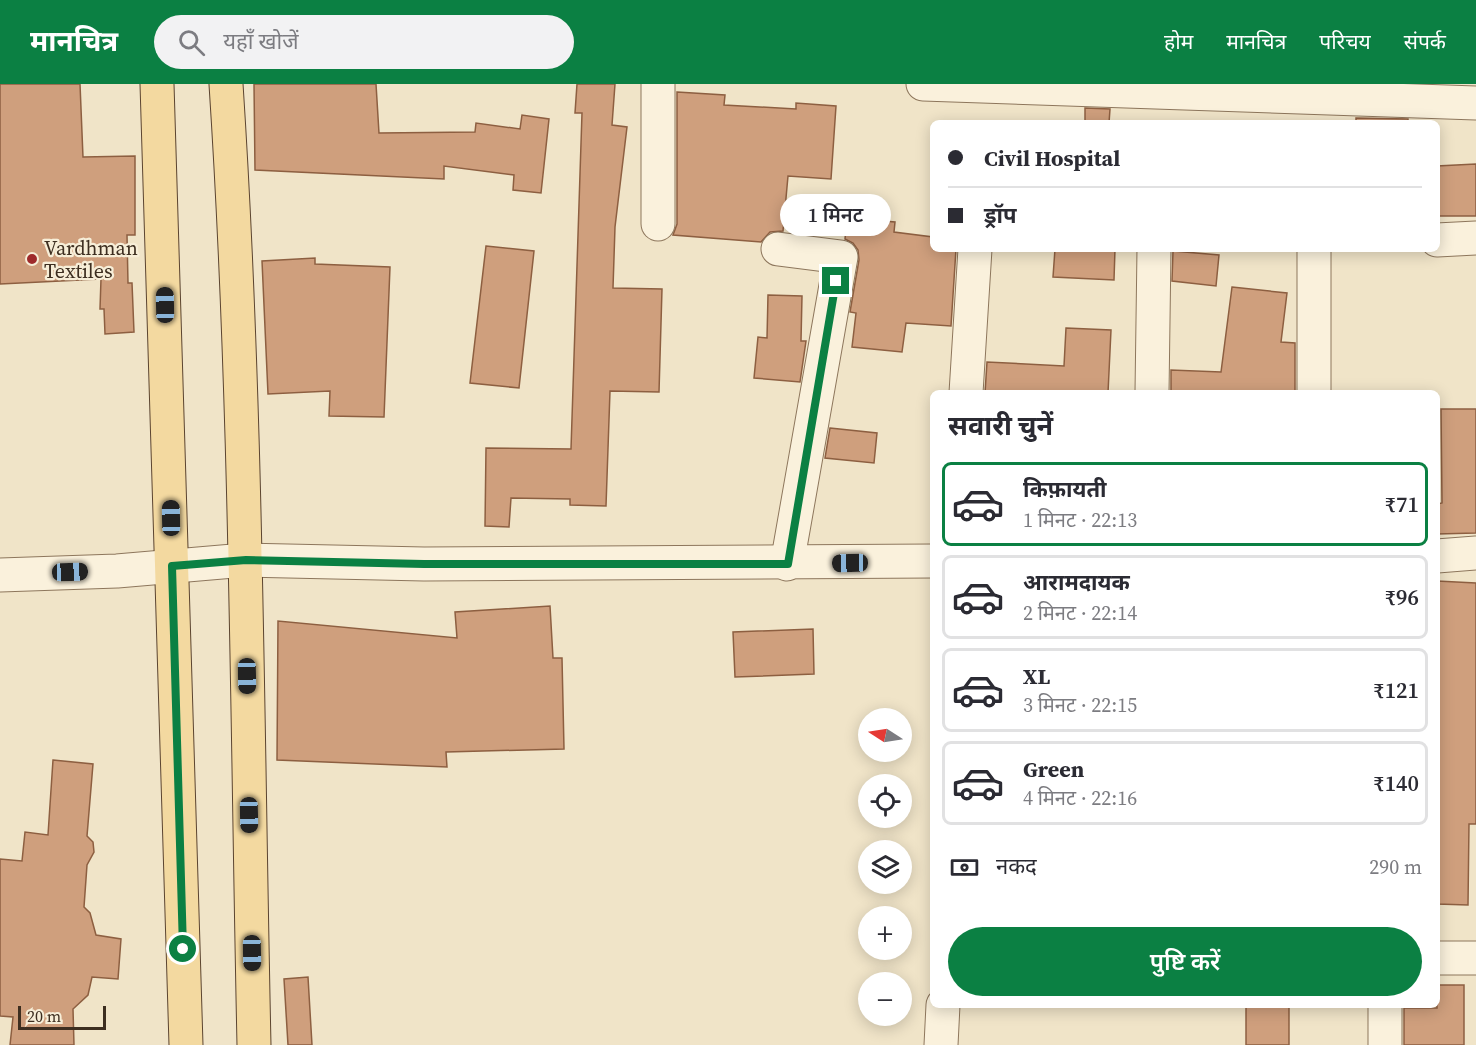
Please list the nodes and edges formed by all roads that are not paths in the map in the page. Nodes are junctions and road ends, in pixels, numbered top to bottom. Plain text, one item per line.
1 (157, 84) edge
2 (226, 84) edge
3 (658, 84) edge
4 (923, 84) edge
5 (1476, 103) edge
6 (658, 224) dead end
7 (1476, 238) edge
8 (1440, 240) edge
9 (778, 249) dead end
10 (975, 252) edge
11 (1154, 252) edge
12 (1314, 252) edge
13 (966, 390) edge
14 (1152, 390) edge
15 (1314, 390) edge
16 (1476, 553) edge
17 (1440, 556) edge
18 (246, 560) junction
19 (930, 561) edge
20 (788, 564) junction
21 (172, 566) junction
22 (0, 575) edge
23 (1440, 958) edge
24 (1476, 958) edge
25 (943, 1008) edge
26 (1385, 1008) edge
27 (186, 1045) edge
28 (254, 1045) edge
29 (941, 1045) edge
30 (1385, 1045) edge

1 - 21 main road
2 - 18 main road
3 - 6 street
4 - 5 street
7 - 8 street
9 - 20 street
10 - 13 street
11 - 14 street
12 - 15 street
16 - 17 street
18 - 20 street
18 - 21 street
18 - 28 main road
19 - 20 street
21 - 22 street
21 - 27 main road
23 - 24 street
25 - 29 street
26 - 30 street

